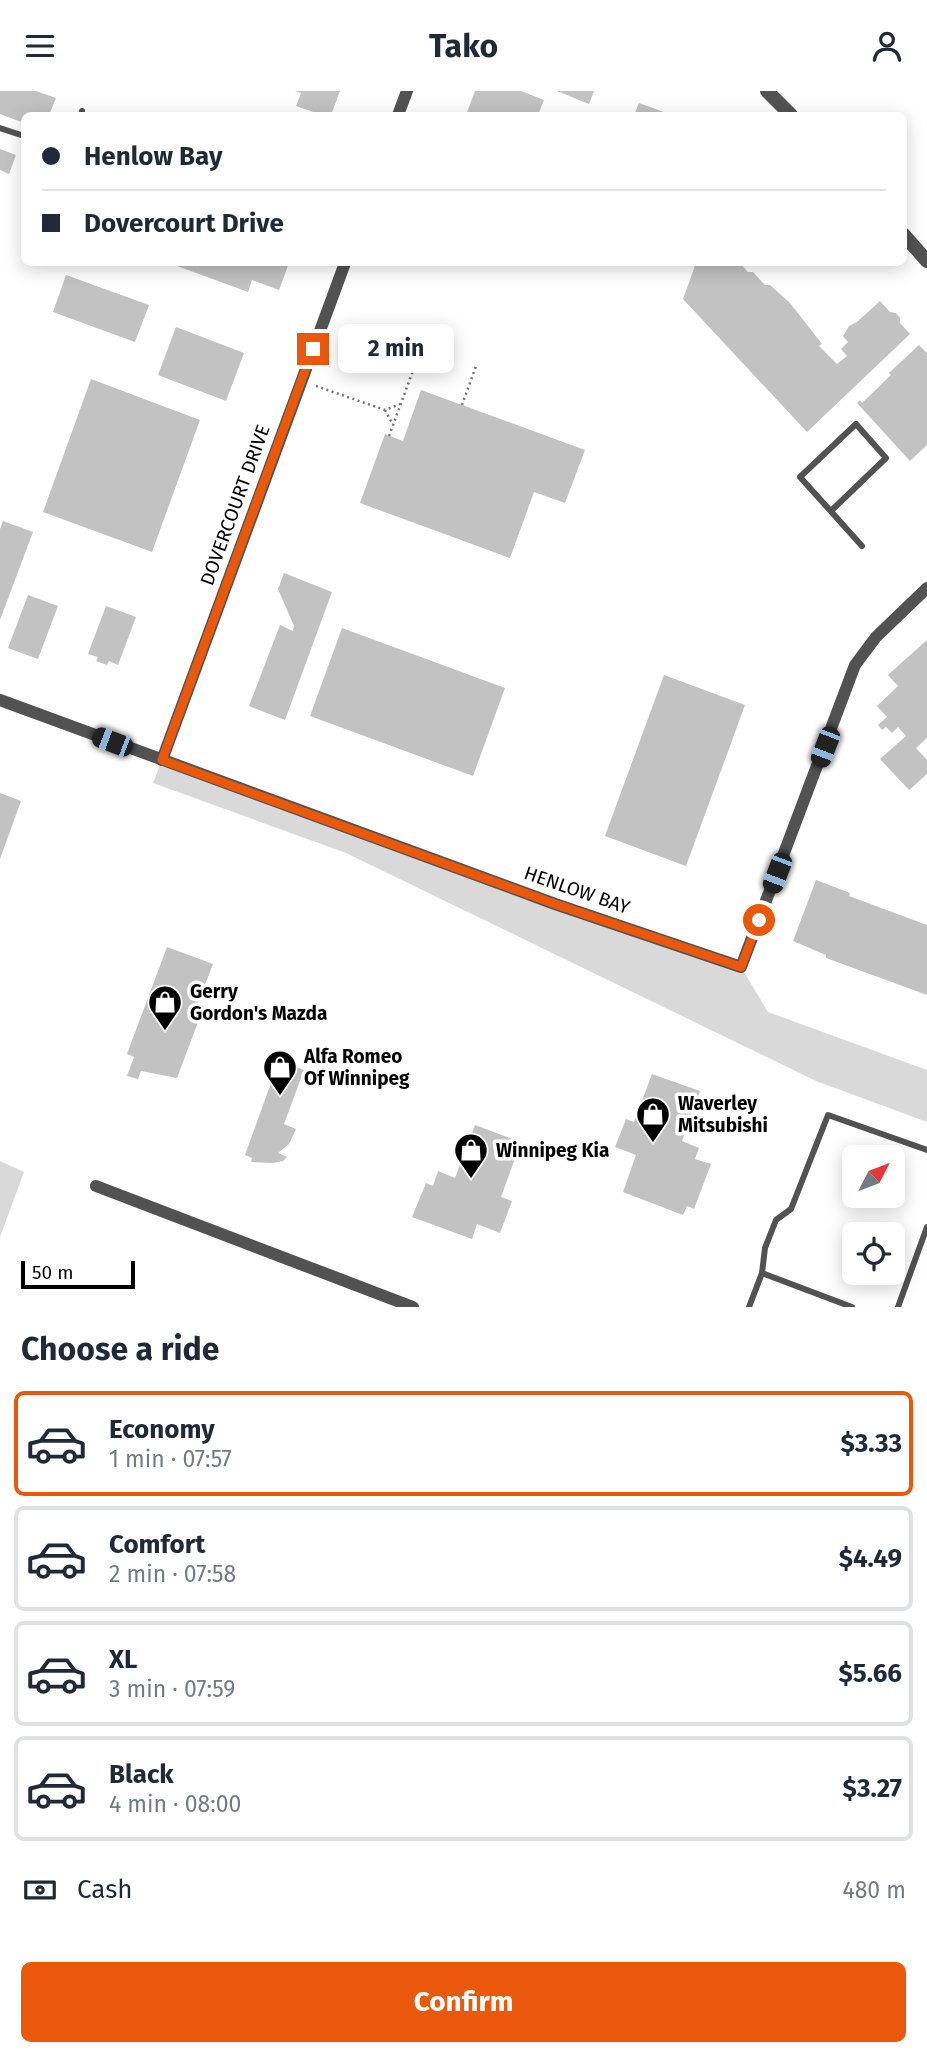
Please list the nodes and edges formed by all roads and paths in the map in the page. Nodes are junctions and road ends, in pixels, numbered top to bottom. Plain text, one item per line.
1 (407, 91) edge
2 (767, 91) edge
3 (399, 112) edge
4 (788, 112) edge
5 (0, 128) edge
6 (21, 135) edge
7 (907, 238) edge
8 (926, 259) edge
9 (344, 266) edge
10 (428, 330) dead end
11 (476, 366) dead end
12 (313, 385) dead end
13 (400, 404) junction
14 (462, 405) dead end
15 (385, 410) junction
16 (393, 425) junction
17 (389, 436) dead end
18 (831, 511) junction
19 (862, 546) dead end
20 (927, 589) edge
21 (0, 700) edge
22 (162, 760) junction
23 (927, 1150) edge
24 (96, 1186) dead end
25 (927, 1227) edge
26 (762, 1273) junction
27 (394, 1304) edge
28 (413, 1307) edge
29 (749, 1307) edge
30 (852, 1307) edge
31 (898, 1307) edge

1 - 3 street
2 - 4 street
5 - 6 lane
7 - 8 street
9 - 22 street, DOVERCOURT DRIVE
10 - 13 path
11 - 14 path
12 - 15 path
13 - 15 path
13 - 16 path
15 - 16 path
16 - 17 path
18 - 18 lane
18 - 19 lane
20 - 22 street, HENLOW BAY
21 - 22 street, HENLOW BAY
23 - 26 lane
24 - 27 street
25 - 31 lane
26 - 29 lane
26 - 30 lane
27 - 28 street

